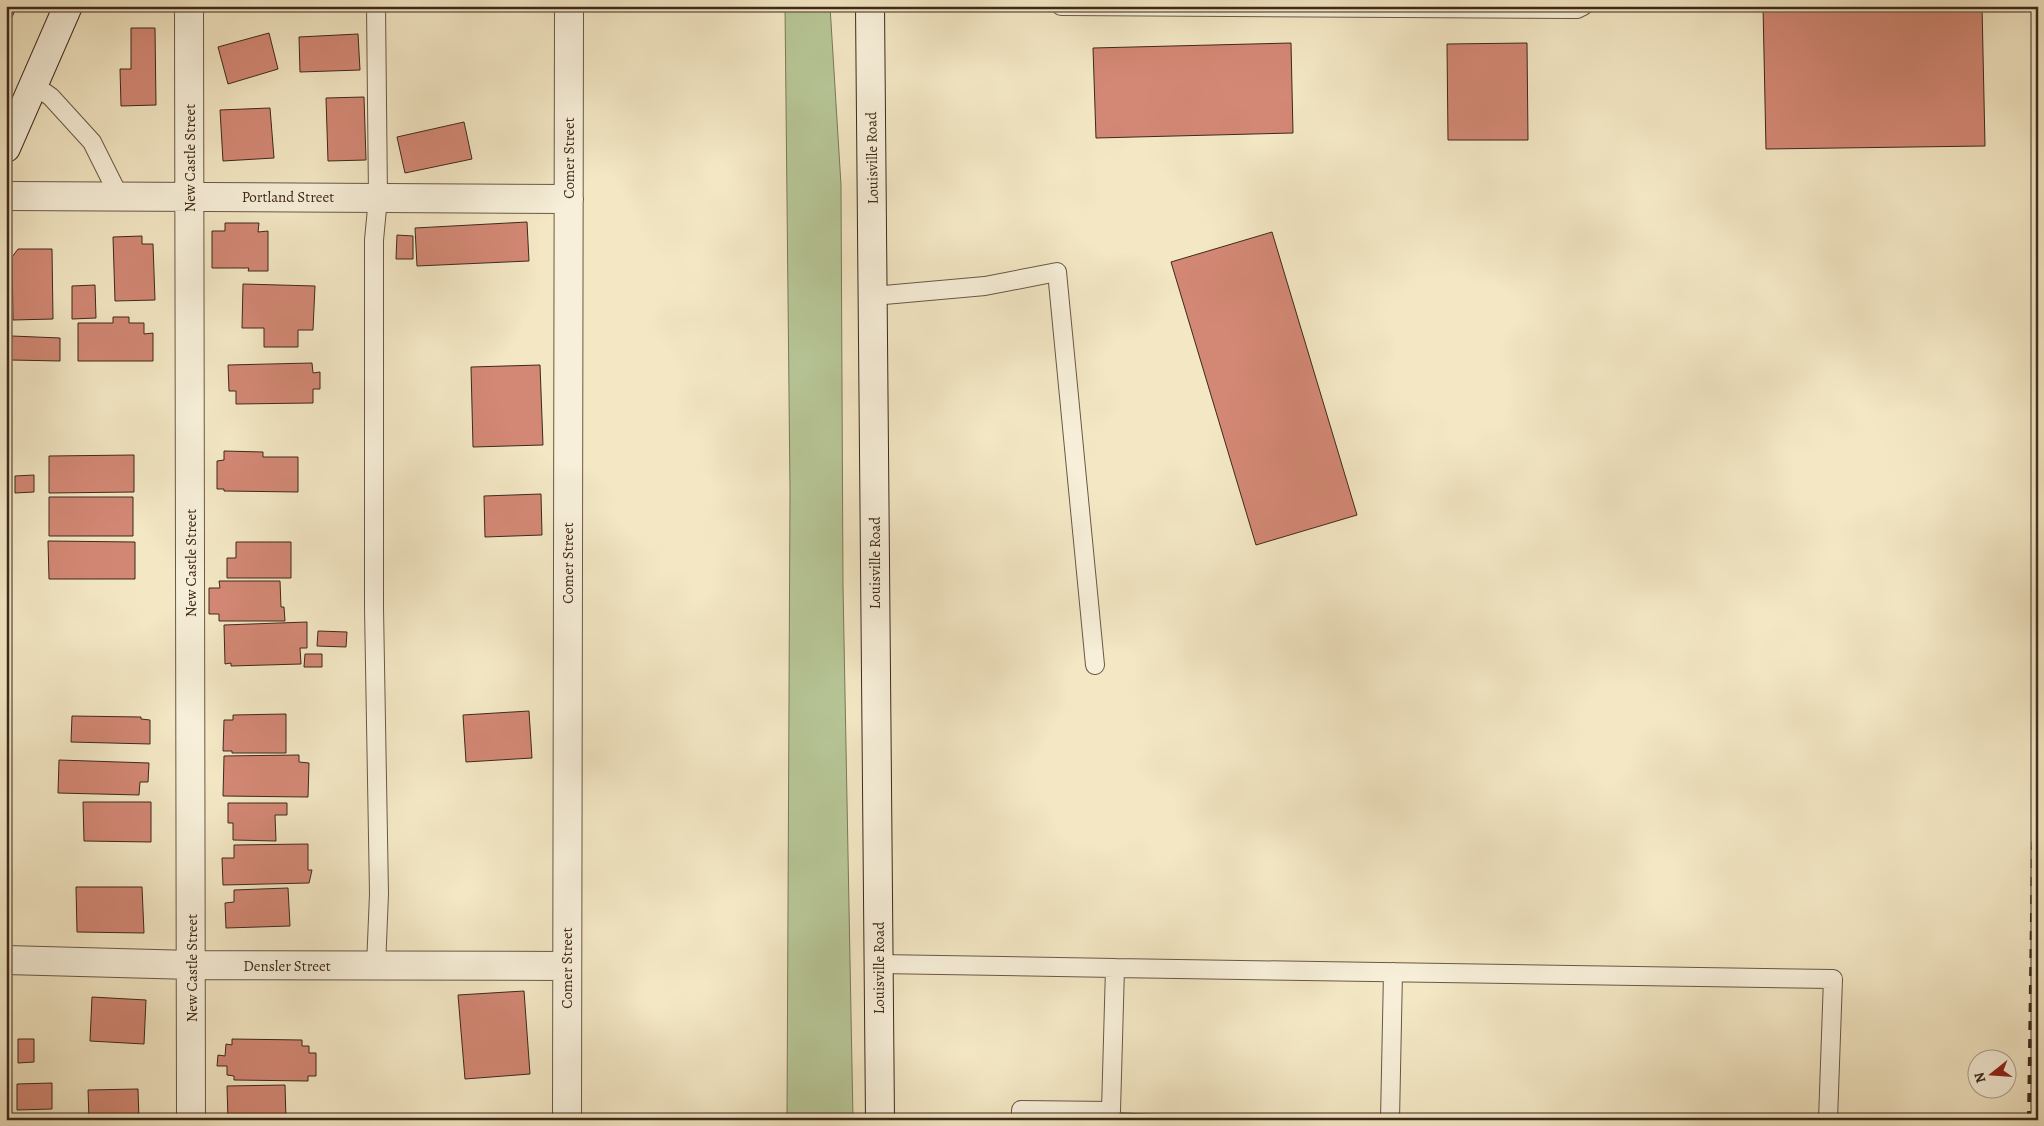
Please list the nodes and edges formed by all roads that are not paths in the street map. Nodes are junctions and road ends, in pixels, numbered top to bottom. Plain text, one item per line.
1 (68, 6) edge
2 (189, 6) edge
3 (376, 6) edge
4 (569, 6) edge
5 (870, 6) edge
6 (1061, 6) edge
7 (1583, 6) edge
8 (34, 85) junction
9 (6, 148) edge
10 (6, 196) edge
11 (119, 196) junction
12 (190, 197) junction
13 (378, 198) junction
14 (569, 199) junction
15 (873, 296) junction
16 (1096, 665) dead end
17 (6, 960) edge
18 (879, 964) junction
19 (192, 965) junction
20 (376, 966) junction
21 (567, 966) junction
22 (1115, 968) junction
23 (1393, 972) junction
24 (191, 1120) edge
25 (567, 1120) edge
26 (880, 1120) edge
27 (1021, 1120) edge
28 (1390, 1120) edge
29 (1828, 1120) edge

1 - 8 street
2 - 12 street, New Castle Street
3 - 13 lane
4 - 14 street, Comer Street
5 - 15 street, Louisville Road
6 - 7 lane
8 - 9 street
8 - 11 lane
10 - 11 street, Portland Street
11 - 12 street, Portland Street
12 - 13 street, Portland Street
12 - 19 street, New Castle Street
13 - 14 street, Portland Street
13 - 20 lane
14 - 21 street, Comer Street
15 - 16 lane
15 - 18 street, Louisville Road
17 - 19 street, Densler Street
18 - 22 lane
18 - 26 street, Louisville Road
19 - 20 street, Densler Street
19 - 24 street, New Castle Street
20 - 21 street, Densler Street
21 - 25 street, Comer Street
22 - 23 lane
22 - 27 lane
23 - 28 lane
23 - 29 lane

